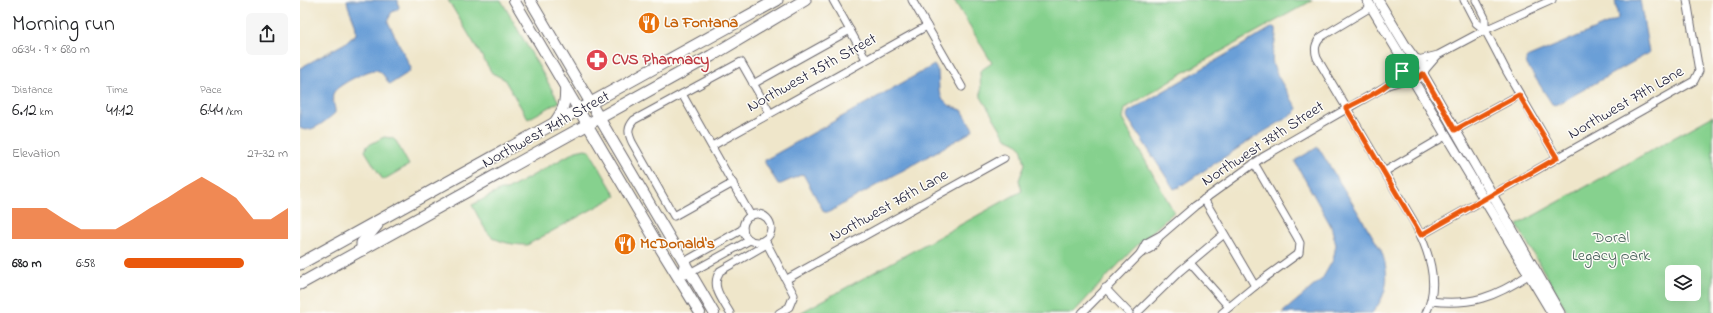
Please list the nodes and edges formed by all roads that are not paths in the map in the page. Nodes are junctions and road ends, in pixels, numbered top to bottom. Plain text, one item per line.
1 (514, 0) edge
2 (530, 0) edge
3 (777, 0) edge
4 (794, 0) edge
5 (805, 0) edge
6 (912, 0) edge
7 (1464, 0) edge
8 (1476, 0) edge
9 (1552, 0) edge
10 (1688, 0) edge
11 (835, 1) edge
12 (1380, 1) edge
13 (1369, 4) edge
14 (766, 23) junction
15 (927, 26) junction
16 (850, 30) junction
17 (1485, 30) junction
18 (1438, 55) junction
19 (866, 59) junction
20 (1416, 59) junction
21 (1404, 66) junction
22 (1423, 73) junction
23 (1411, 80) junction
24 (564, 84) junction
25 (753, 84) junction
26 (1388, 84) junction
27 (962, 87) dead end
28 (682, 94) junction
29 (1519, 95) junction
30 (590, 103) junction
31 (1346, 108) junction
32 (579, 109) junction
33 (770, 113) junction
34 (600, 118) junction
35 (554, 123) junction
36 (588, 124) junction
37 (1451, 133) junction
38 (712, 146) junction
39 (1004, 158) dead end
40 (1557, 158) junction
41 (1254, 163) junction
42 (1384, 172) junction
43 (733, 183) junction
44 (1488, 197) junction
45 (1204, 199) junction
46 (751, 216) junction
47 (383, 218) junction
48 (743, 229) junction
49 (1224, 234) junction
50 (1421, 235) junction
51 (726, 239) junction
52 (750, 240) junction
53 (766, 242) junction
54 (732, 249) junction
55 (362, 250) junction
56 (684, 262) junction
57 (1190, 262) junction
58 (300, 264) edge
59 (1531, 264) junction
60 (690, 273) junction
61 (1528, 275) junction
62 (679, 279) junction
63 (786, 279) junction
64 (300, 284) edge
65 (1255, 286) junction
66 (1105, 288) junction
67 (1431, 301) junction
68 (1229, 307) junction
69 (700, 313) edge
70 (714, 313) edge
71 (730, 313) edge
72 (778, 313) edge
73 (1082, 313) edge
74 (1129, 313) edge
75 (1137, 313) edge
76 (1222, 313) edge
77 (1426, 313) edge
78 (1552, 313) edge
79 (1560, 313) edge

1 - 24 main road
2 - 30 main road
3 - 30 main road, Northwest 74th Street
4 - 14 main road
5 - 14 main road, Northwest 74th Street
6 - 15 street
7 - 17 street
8 - 17 street
9 - 17 street
10 - 40 street, Northwest 79th Lane
11 - 16 street
12 - 20 street
13 - 21 street
13 - 31 street
14 - 34 main road, Northwest 74th Street
15 - 19 street, Northwest 75th Street
15 - 27 street
16 - 19 street
16 - 25 street
17 - 18 street
17 - 29 street
18 - 20 street
18 - 22 street
19 - 33 street, Northwest 75th Street
20 - 21 street
20 - 22 street
21 - 23 street
21 - 26 street, Northwest 78th Street
22 - 23 street
22 - 37 street
23 - 26 street, Northwest 78th Street
23 - 37 street
24 - 32 main road
24 - 35 main road
25 - 28 street
25 - 33 street
26 - 31 street, Northwest 78th Street
28 - 38 street
28 - 43 street
29 - 37 street
29 - 40 street
30 - 32 main road, Northwest 74th Street
30 - 34 main road
31 - 41 street, Northwest 78th Street
31 - 42 street
32 - 35 main road, Northwest 74th Street
32 - 36 main road
33 - 38 street, Northwest 75th Street
34 - 36 main road, Northwest 74th Street
34 - 56 main road
35 - 47 main road, Northwest 74th Street
36 - 55 main road, Northwest 74th Street
36 - 62 main road
37 - 42 street
37 - 44 street
38 - 43 street
39 - 63 street, Northwest 76th Lane
40 - 44 street, Northwest 79th Lane
41 - 45 street, Northwest 78th Street
41 - 65 street
42 - 50 street
43 - 46 street
44 - 50 street, Northwest 79th Lane
44 - 59 street
44 - 61 street
45 - 49 street
45 - 66 street, Northwest 78th Street
46 - 48 street
46 - 53 street
47 - 55 main road
47 - 58 main road, Northwest 74th Street
48 - 51 street
48 - 52 street
49 - 57 street
49 - 65 street
50 - 67 street
51 - 54 street
51 - 56 street
52 - 53 street
52 - 54 street
53 - 63 street
53 - 71 street
54 - 60 street
55 - 64 main road, Northwest 74th Street
56 - 60 main road
56 - 62 street
57 - 68 street
57 - 75 street
59 - 61 street
59 - 79 street
60 - 62 street
60 - 70 main road
61 - 67 street
61 - 78 street
62 - 69 main road
63 - 72 street
65 - 68 street
66 - 73 street, Northwest 78th Street
66 - 74 street
67 - 77 street
68 - 76 street

